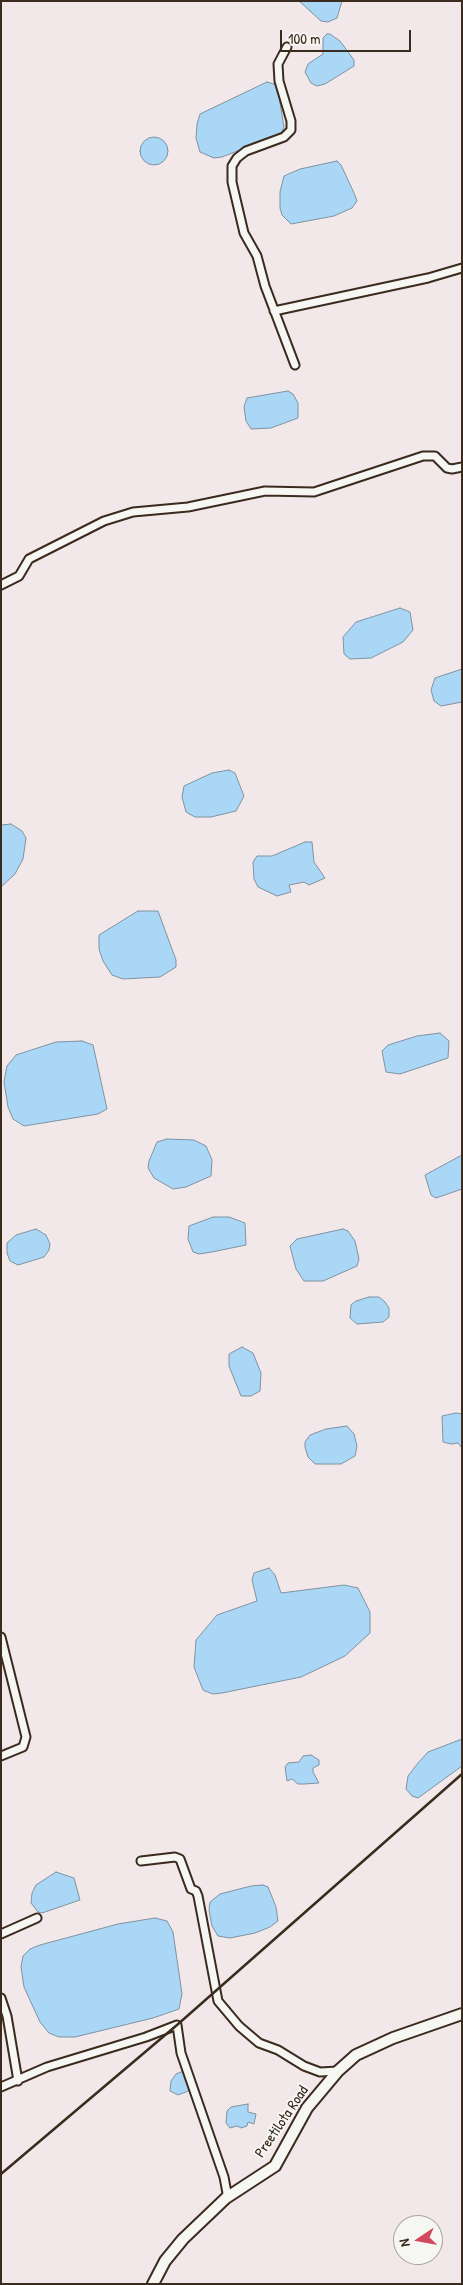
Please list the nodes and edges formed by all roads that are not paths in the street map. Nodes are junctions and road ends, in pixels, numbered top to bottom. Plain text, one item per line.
1 (287, 47) dead end
2 (462, 268) edge
3 (274, 311) junction
4 (295, 365) dead end
5 (462, 468) edge
6 (1, 585) edge
7 (1, 1637) edge
8 (1, 1756) edge
9 (141, 1861) dead end
10 (37, 1918) dead end
11 (1, 1934) edge
12 (1, 1998) edge
13 (462, 2014) edge
14 (338, 2070) junction
15 (18, 2081) junction
16 (1, 2087) edge
17 (226, 2198) junction
18 (153, 2284) edge

1 - 3 street
2 - 3 street
3 - 4 street
5 - 6 street
7 - 8 street
9 - 14 street
10 - 11 street
12 - 15 street
13 - 14 main road, Preetilota Road
14 - 17 main road, Preetilota Road
15 - 16 street
15 - 17 street
17 - 18 main road, Preetilota Road

